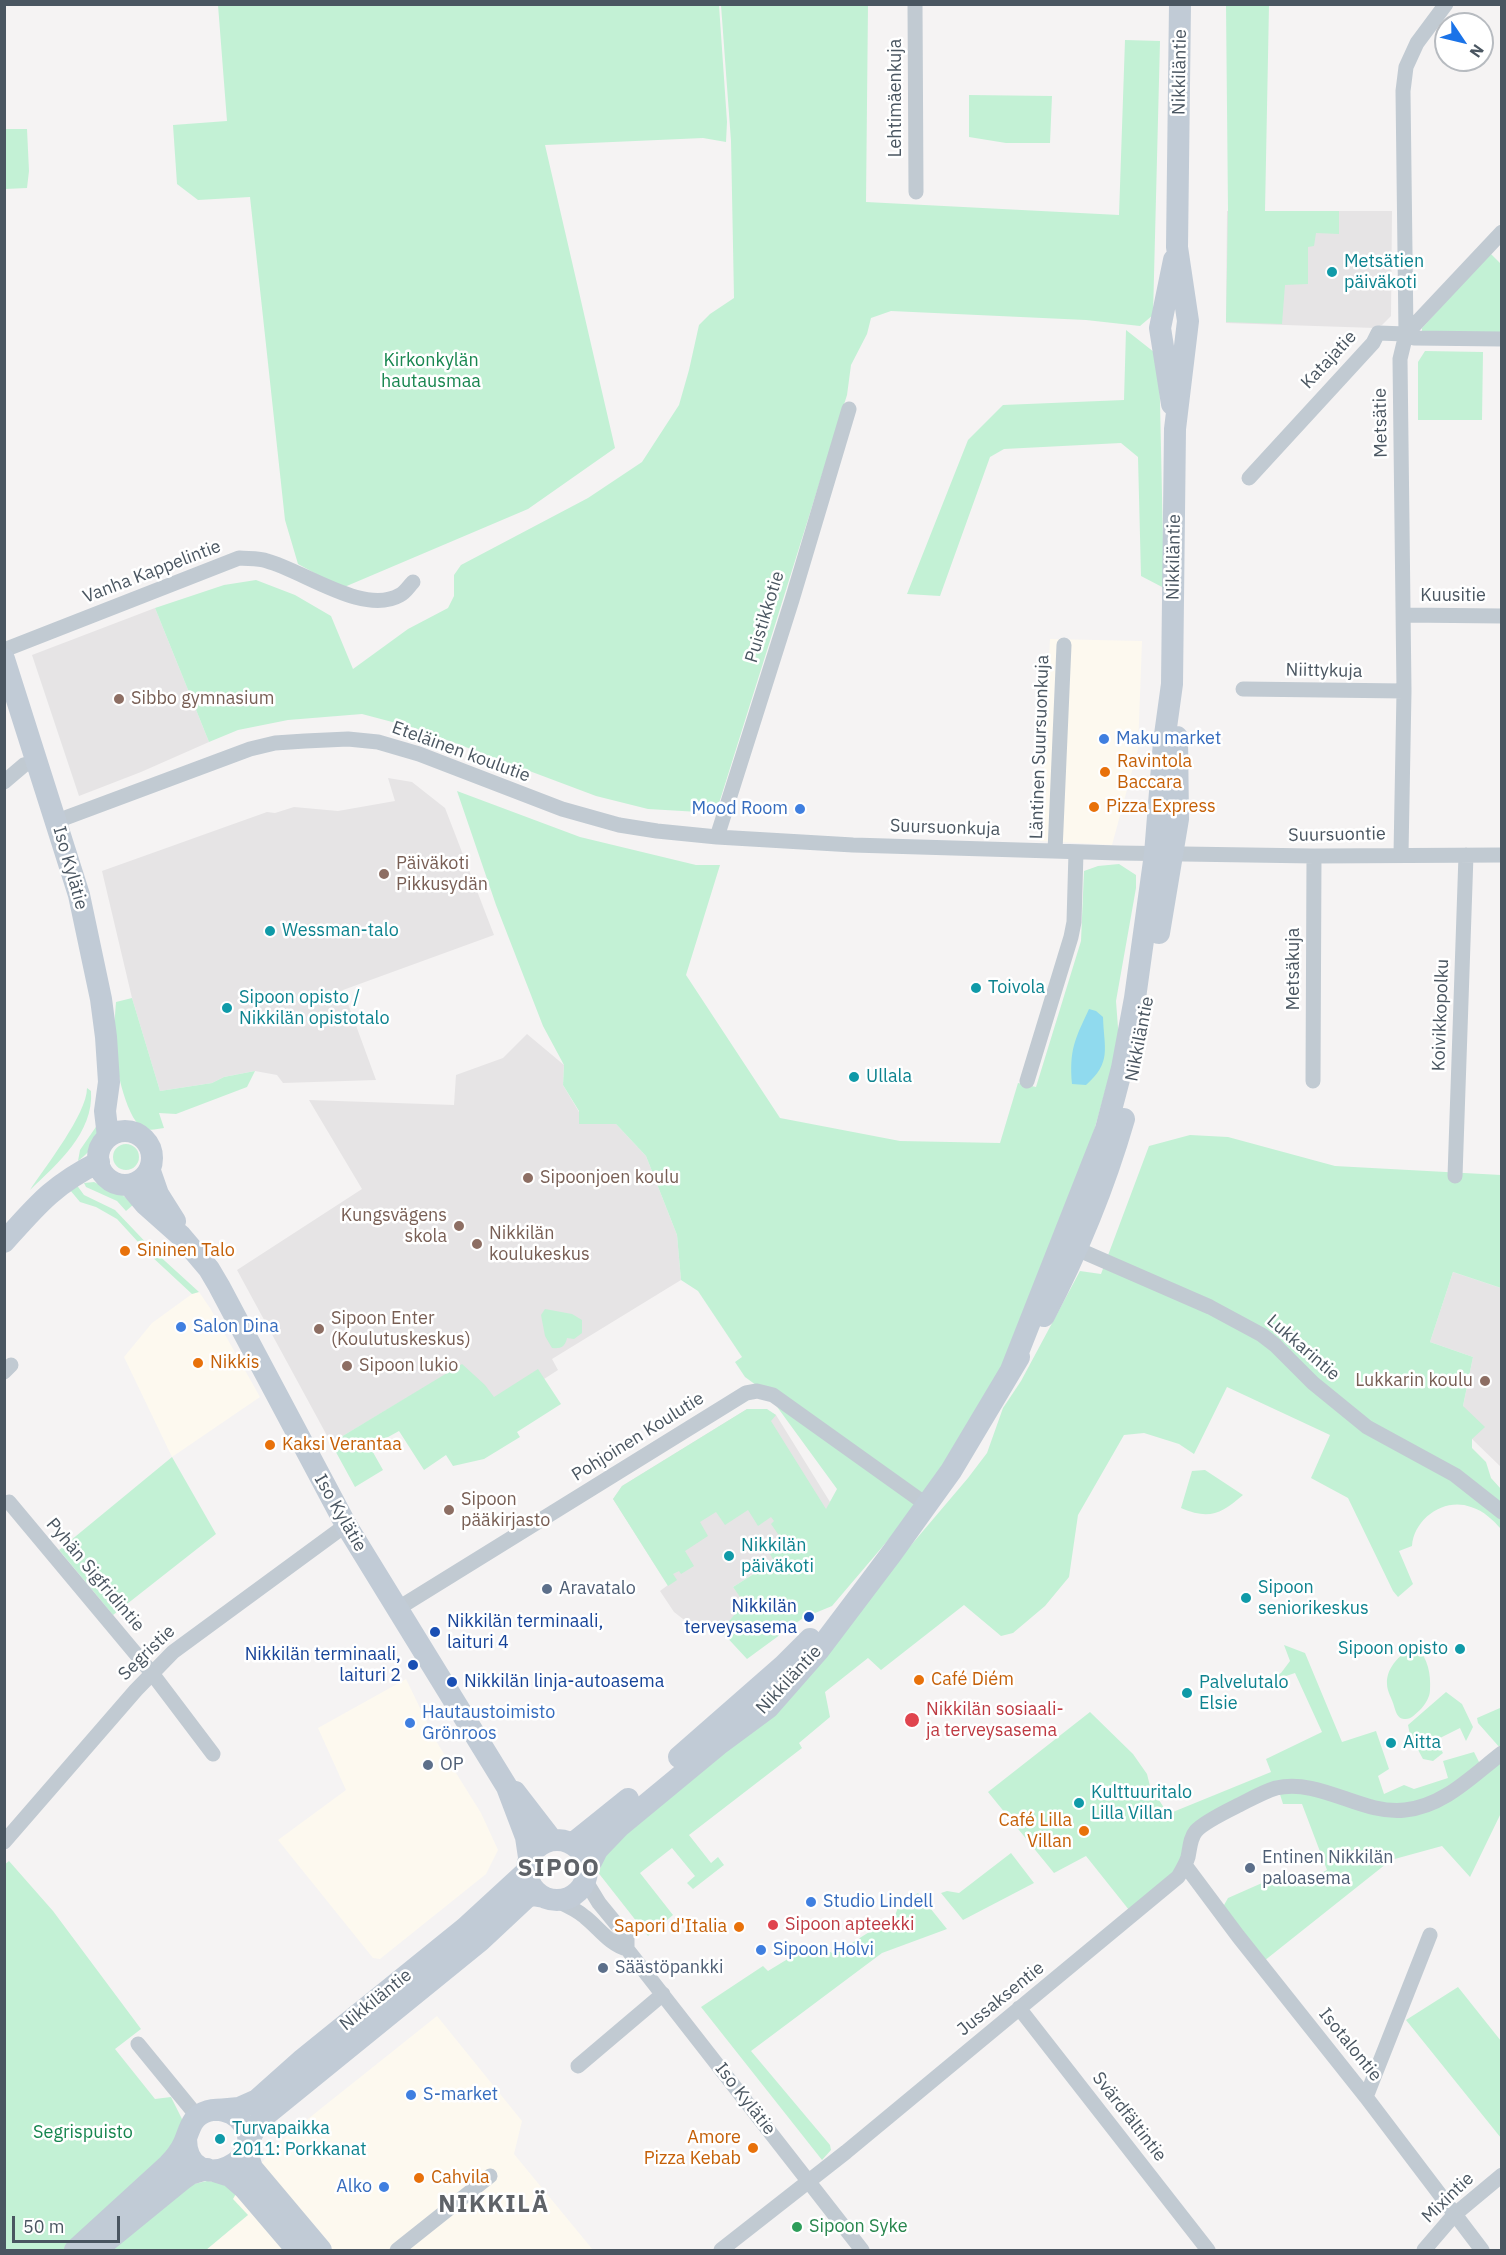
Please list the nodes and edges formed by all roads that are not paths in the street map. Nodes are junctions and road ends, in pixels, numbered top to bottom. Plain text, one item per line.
1 (915, 4) edge
2 (1180, 4) edge
3 (1446, 4) edge
4 (916, 192) dead end
5 (1502, 232) edge
6 (1406, 334) junction
7 (1502, 339) edge
8 (849, 409) dead end
9 (1249, 478) dead end
10 (413, 582) dead end
11 (1404, 615) junction
12 (1502, 616) edge
13 (1064, 645) dead end
14 (5, 664) edge
15 (1243, 689) dead end
16 (1404, 691) junction
17 (37, 761) junction
18 (4, 782) edge
19 (57, 821) junction
20 (717, 837) junction
21 (1055, 850) junction
22 (1076, 852) junction
23 (1164, 854) junction
24 (1401, 854) junction
25 (1466, 855) junction
26 (1502, 855) edge
27 (1314, 856) junction
28 (1027, 1081) dead end
29 (1313, 1081) dead end
30 (109, 1082) junction
31 (133, 1132) junction
32 (108, 1137) junction
33 (99, 1162) junction
34 (150, 1171) junction
35 (1455, 1176) dead end
36 (129, 1185) junction
37 (181, 1236) junction
38 (4, 1242) edge
39 (1070, 1246) junction
40 (9, 1502) dead end
41 (927, 1505) junction
42 (1502, 1512) edge
43 (346, 1525) junction
44 (853, 1603) junction
45 (397, 1609) junction
46 (151, 1672) junction
47 (1502, 1753) edge
48 (213, 1754) dead end
49 (507, 1787) junction
50 (4, 1842) edge
51 (562, 1842) junction
52 (528, 1864) junction
53 (1185, 1865) junction
54 (586, 1876) junction
55 (549, 1899) junction
56 (1431, 1935) dead end
57 (627, 1949) junction
58 (663, 1994) junction
59 (1019, 2008) junction
60 (138, 2044) dead end
61 (578, 2066) dead end
62 (1366, 2097) junction
63 (199, 2108) junction
64 (186, 2139) junction
65 (246, 2147) junction
66 (210, 2170) junction
67 (1502, 2175) edge
68 (490, 2176) dead end
69 (809, 2181) junction
70 (1454, 2215) junction
71 (75, 2250) edge
72 (96, 2250) edge
73 (297, 2250) edge
74 (321, 2250) edge
75 (397, 2250) edge
76 (721, 2250) edge
77 (862, 2250) edge
78 (1208, 2250) edge
79 (1424, 2250) edge
80 (1482, 2250) edge

1 - 4 street, Lehtimäenkuja
2 - 23 street, Nikkiläntie
3 - 6 street, Metsätie
5 - 6 street
6 - 7 street, Katajatie
6 - 9 street, Katajatie
6 - 11 street, Metsätie
8 - 20 street, Puistikkotie
10 - 14 street, Vanha Kappelintie
11 - 12 street, Kuusitie
11 - 16 street, Metsätie
13 - 21 street, Läntinen Suursuonkuja
14 - 17 street, Iso Kylätie
15 - 16 street, Niittykuja
16 - 24 street, Metsätie
17 - 18 street
17 - 19 street, Iso Kylätie
19 - 20 street, Eteläinen koulutie
19 - 30 street, Iso Kylätie
20 - 21 street, Suursuonkuja
21 - 22 street, Suursuonkuja
22 - 23 street, Suursuonkuja
22 - 28 street
23 - 27 street, Suursuontie
23 - 39 street, Nikkiläntie
24 - 25 street, Suursuontie
24 - 27 street, Suursuontie
25 - 26 street, Suursuontie
25 - 35 street, Koivikkopolku
27 - 29 street, Metsäkuja
30 - 31 street, Iso Kylätie
30 - 32 street, Iso Kylätie
31 - 32 street
31 - 34 street
32 - 33 street
33 - 36 street
33 - 38 street
34 - 36 street
34 - 37 street, Iso Kylätie
36 - 37 street, Iso Kylätie
37 - 43 street, Iso Kylätie
39 - 41 street, Nikkiläntie
39 - 42 street, Lukkarintie
40 - 46 street, Pyhän Sigfridintie
41 - 44 street, Nikkiläntie
41 - 45 street, Pohjoinen Koulutie
43 - 45 street, Iso Kylätie
43 - 46 street, Segristie
44 - 51 street, Nikkiläntie
44 - 54 street, Nikkiläntie
45 - 49 street, Iso Kylätie
46 - 48 street, Pyhän Sigfridintie
46 - 50 street, Segristie
47 - 53 street, Jussaksentie
49 - 51 street, Iso Kylätie
49 - 52 street, Iso Kylätie
51 - 52 street
51 - 54 street
52 - 55 street
52 - 63 street, Nikkiläntie
53 - 59 street, Jussaksentie
53 - 62 street, Isotalontie
54 - 55 street
54 - 57 street, Iso Kylätie
55 - 57 street, Iso Kylätie
55 - 65 street, Nikkiläntie
56 - 62 street
57 - 58 street, Iso Kylätie
58 - 61 street
58 - 69 street, Iso Kylätie
59 - 69 street, Jussaksentie
59 - 78 street, Svärdfältintie
60 - 63 street
62 - 70 street, Isotalontie
63 - 64 street
63 - 65 street
64 - 66 street
64 - 71 street
65 - 66 street
65 - 74 street
66 - 72 street
66 - 73 street
67 - 70 street, Mixintie
68 - 75 street
69 - 76 street, Jussaksentie
69 - 77 street, Iso Kylätie
70 - 79 street, Mixintie
70 - 80 street, Isotalontie

